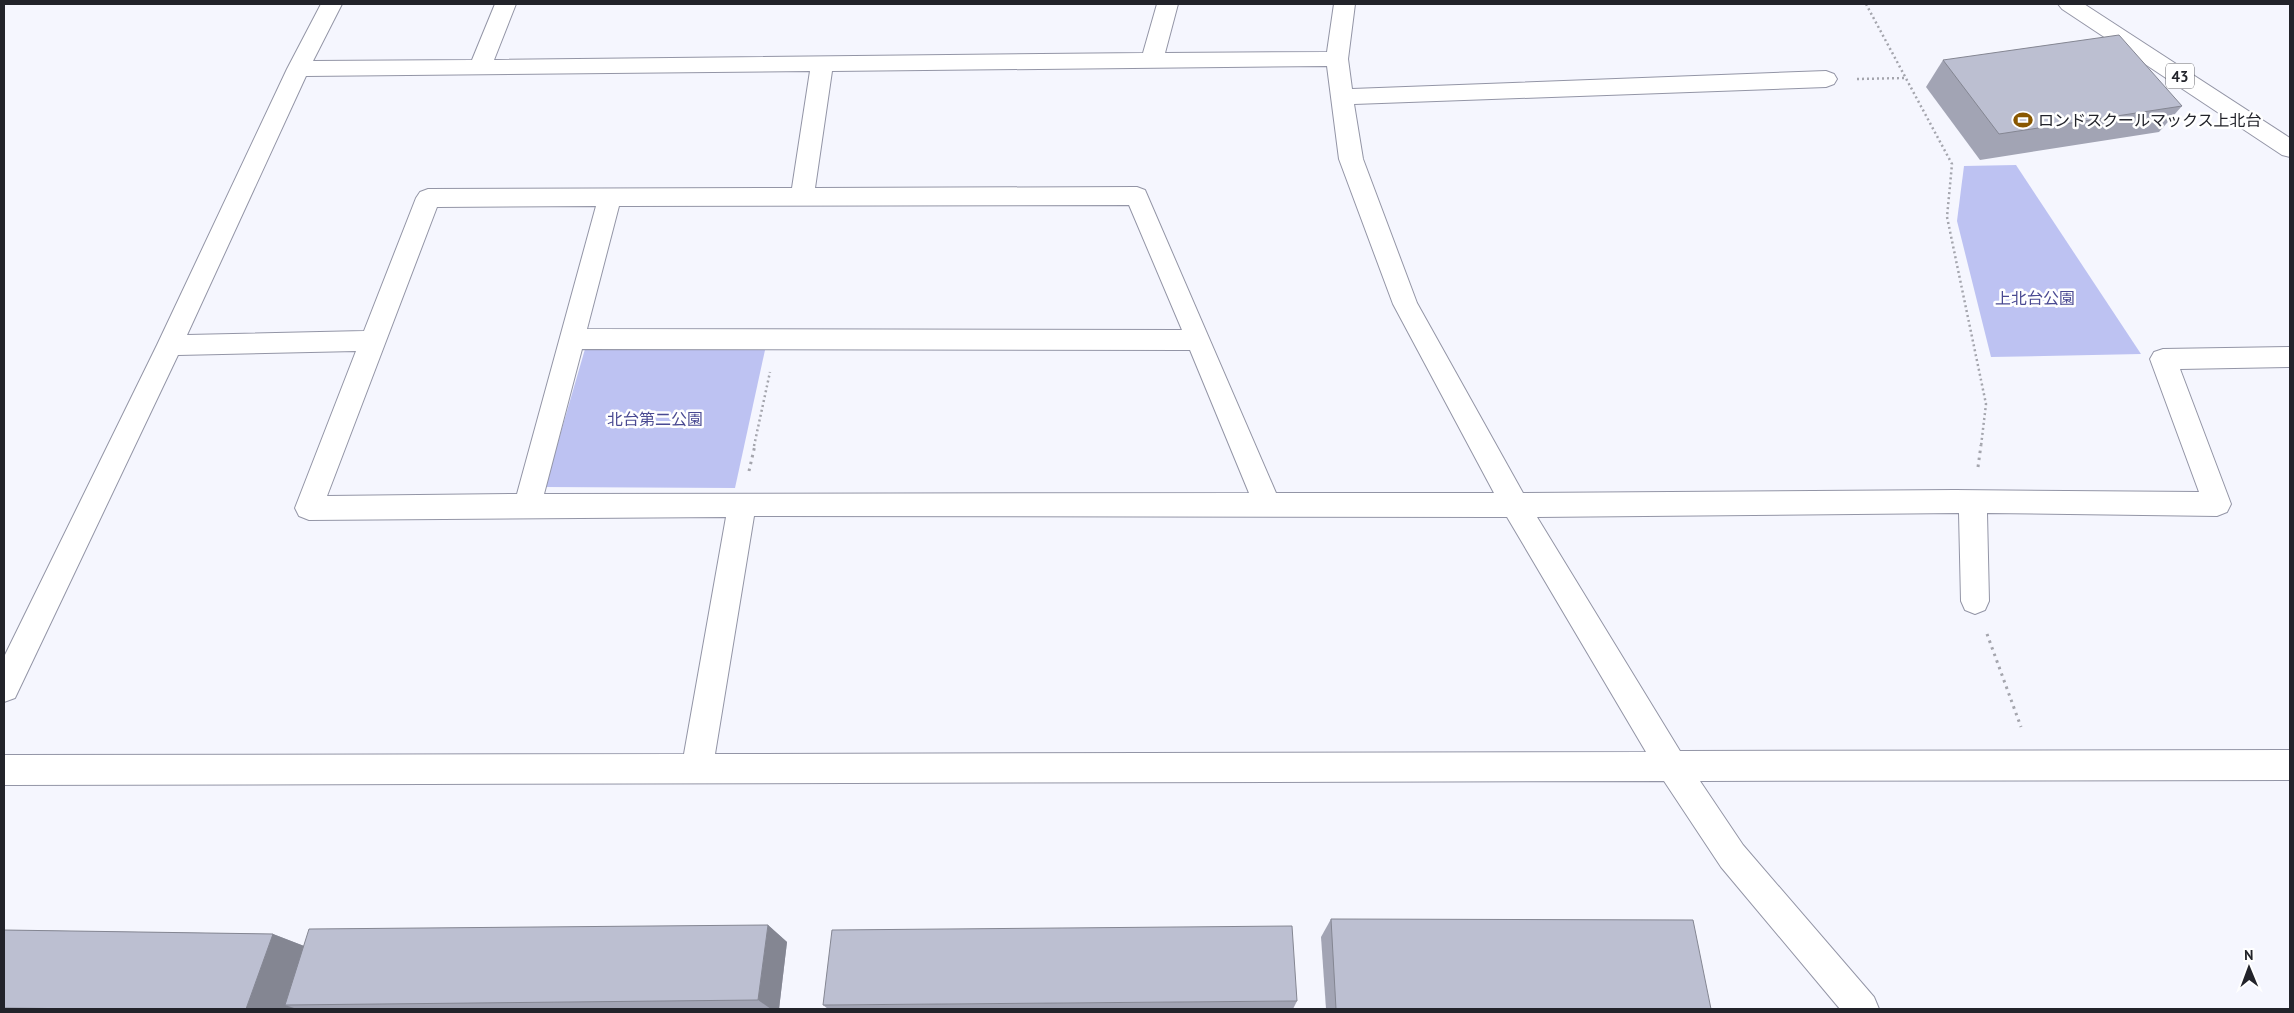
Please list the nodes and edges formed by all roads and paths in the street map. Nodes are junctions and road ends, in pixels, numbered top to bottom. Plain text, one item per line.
1 (331, 4) edge
2 (505, 4) edge
3 (1167, 4) edge
4 (1345, 4) edge
5 (1866, 4) edge
6 (2069, 4) edge
7 (1338, 59) junction
8 (1152, 62) junction
9 (822, 64) junction
10 (480, 67) junction
11 (298, 69) junction
12 (1906, 78) junction
13 (1826, 79) joint
14 (1343, 97) junction
15 (2290, 149) edge
16 (610, 197) junction
17 (802, 197) junction
18 (573, 339) junction
19 (776, 339) junction
20 (1199, 340) junction
21 (373, 341) junction
22 (170, 344) junction
23 (2290, 357) edge
24 (1973, 502) junction
25 (528, 504) junction
26 (1267, 504) junction
27 (742, 505) junction
28 (1515, 505) junction
29 (1975, 601) joint
30 (4, 688) edge
31 (2035, 765) junction
32 (2290, 765) edge
33 (1672, 766) junction
34 (697, 768) junction
35 (4, 770) edge
36 (1862, 1009) edge

1 - 11 street
2 - 10 street
3 - 8 street
4 - 7 street
5 - 12 path
6 - 15 street, 43
7 - 8 street
7 - 14 street
8 - 9 street
9 - 10 street
9 - 17 street
10 - 11 street
11 - 22 street
12 - 13 path
12 - 24 path
13 - 14 street
14 - 28 street
16 - 17 street
16 - 18 street
16 - 21 street
17 - 20 street
18 - 19 street
18 - 25 street
19 - 20 street
19 - 27 path
20 - 26 street
21 - 22 street
21 - 25 street
22 - 30 street
23 - 24 street
24 - 28 street
24 - 29 street
25 - 27 street
26 - 27 street
26 - 28 street
27 - 34 street
28 - 33 street
29 - 31 path
31 - 32 street
31 - 33 street
33 - 34 street
33 - 36 street
34 - 35 street

